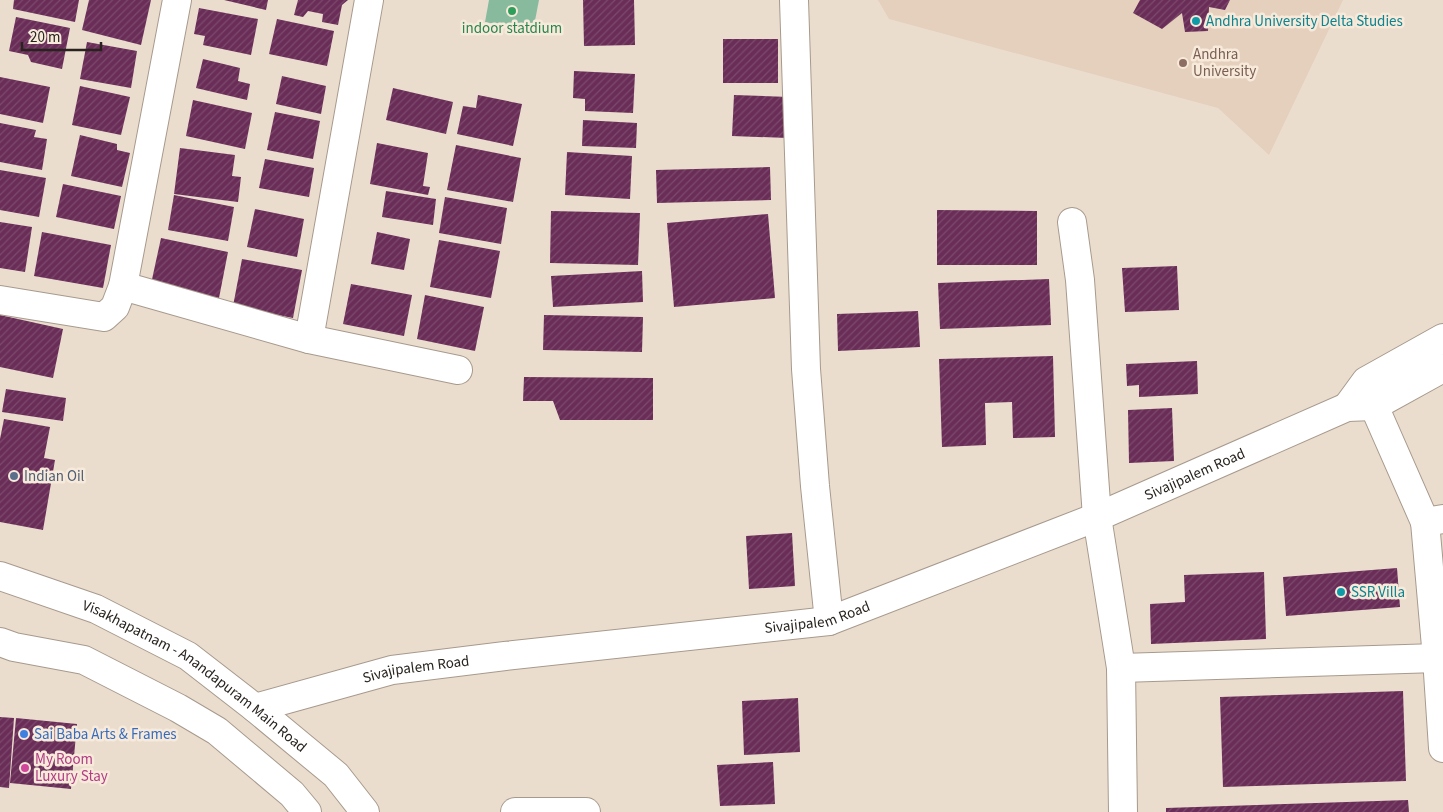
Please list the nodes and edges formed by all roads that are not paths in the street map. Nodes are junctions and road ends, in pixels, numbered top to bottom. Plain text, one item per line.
1 (177, 0) edge
2 (369, 0) edge
3 (794, 0) edge
4 (1072, 222) dead end
5 (123, 286) junction
6 (0, 300) edge
7 (1443, 338) edge
8 (309, 339) junction
9 (1443, 368) edge
10 (458, 370) dead end
11 (1347, 406) junction
12 (1374, 406) junction
13 (1097, 517) junction
14 (1434, 520) edge
15 (0, 576) edge
16 (829, 621) junction
17 (5, 645) edge
18 (1437, 658) junction
19 (1120, 668) junction
20 (256, 708) junction
21 (1443, 748) edge
22 (307, 812) edge
23 (365, 812) edge
24 (514, 812) edge
25 (586, 812) edge
26 (1123, 812) edge

1 - 5 street
2 - 8 street
3 - 16 street
4 - 13 street
5 - 6 street
5 - 8 street
7 - 11 street, Sivajipalem Road
8 - 10 street
9 - 12 street, Sivajipalem Road
11 - 12 street, Sivajipalem Road
11 - 13 street, Sivajipalem Road
12 - 14 street
13 - 16 street, Sivajipalem Road
13 - 19 street
14 - 18 street
15 - 20 street, Visakhapatnam - Anandapuram Main Road
16 - 20 street, Sivajipalem Road
17 - 22 street, Visakhapatnam - Anandapuram Main Road
18 - 19 street
18 - 21 street
19 - 26 street
20 - 23 street, Visakhapatnam - Anandapuram Main Road
24 - 25 street

